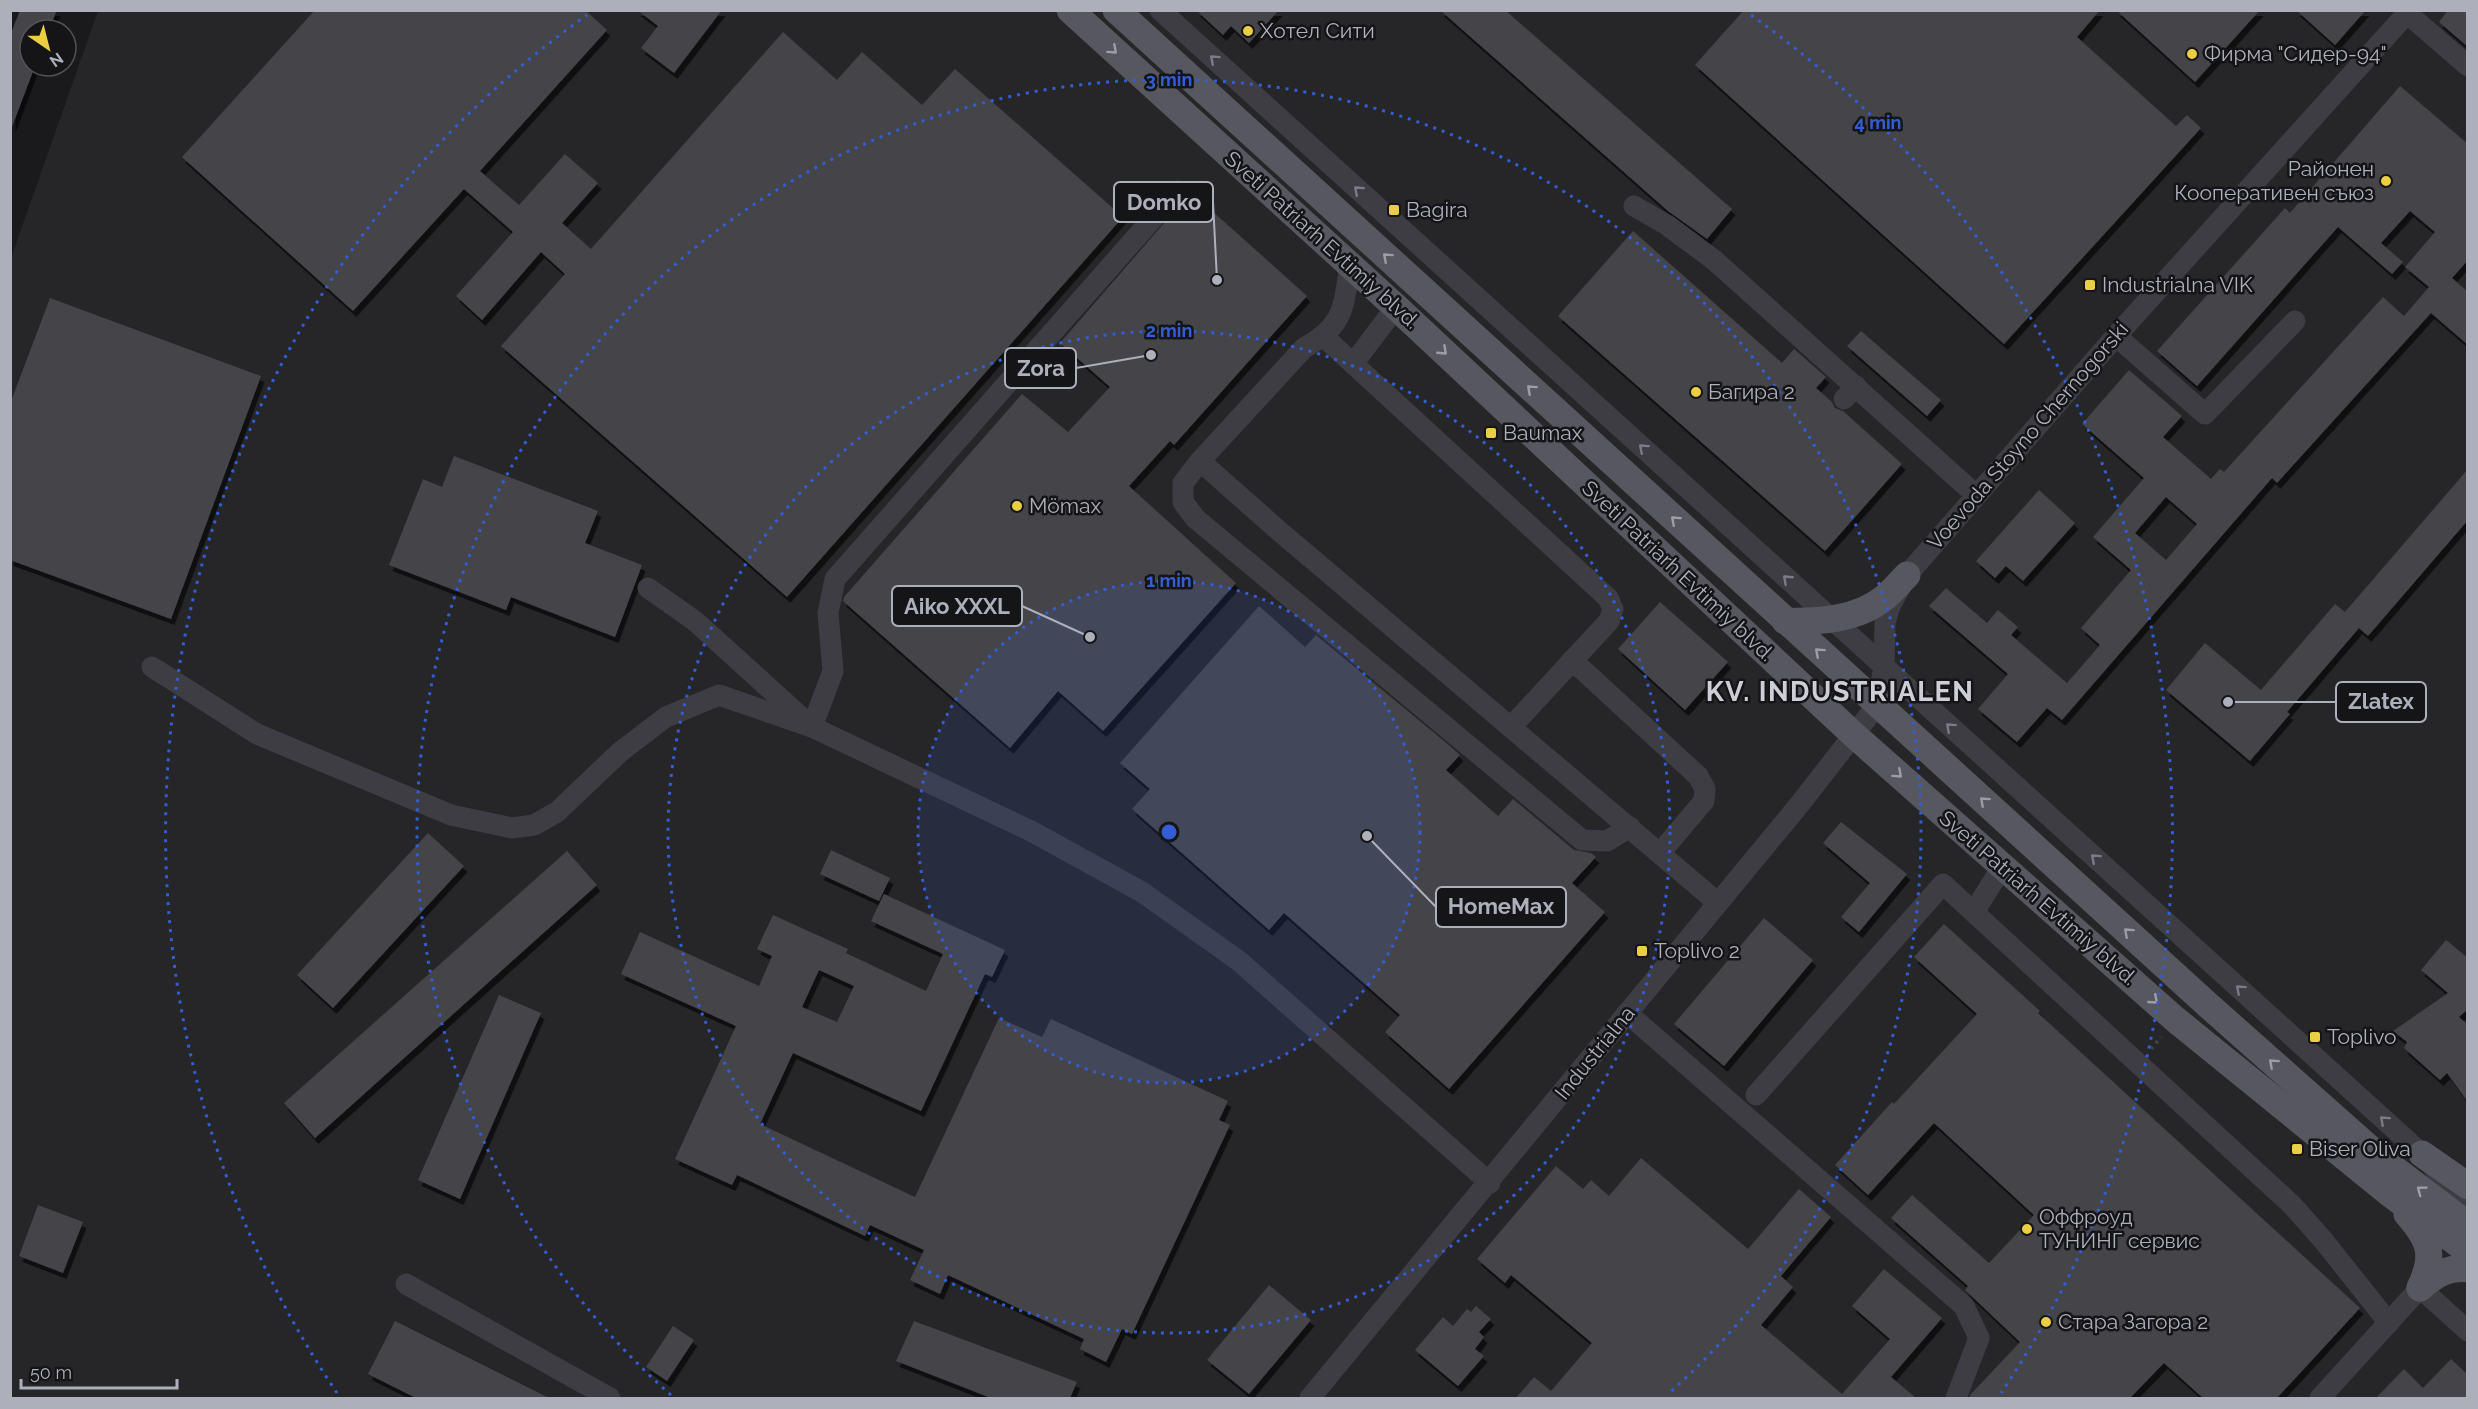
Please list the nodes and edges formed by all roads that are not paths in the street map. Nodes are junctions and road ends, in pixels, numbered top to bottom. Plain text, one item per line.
1 (1070, 10) edge
2 (1116, 10) edge
3 (1160, 10) edge
4 (2409, 12) edge
5 (2468, 66) edge
6 (1177, 191) dead end
7 (1634, 206) dead end
8 (1350, 266) junction
9 (1396, 307) junction
10 (2295, 321) dead end
11 (2116, 336) junction
12 (1324, 337) junction
13 (1353, 364) junction
14 (1200, 460) junction
15 (1976, 495) junction
16 (1907, 575) junction
17 (648, 588) dead end
18 (1830, 619) junction
19 (1785, 621) junction
20 (1572, 660) junction
21 (153, 667) dead end
22 (1884, 667) junction
23 (1877, 705) junction
24 (812, 727) junction
25 (1511, 727) junction
26 (1854, 735) junction
27 (1630, 826) junction
28 (1660, 853) junction
29 (2002, 867) junction
30 (1718, 903) junction
31 (1974, 912) junction
32 (1627, 1013) junction
33 (1756, 1095) dead end
34 (2422, 1154) junction
35 (1490, 1182) junction
36 (2468, 1186) edge
37 (2389, 1193) junction
38 (2468, 1208) edge
39 (2468, 1225) edge
40 (2468, 1251) edge
41 (2468, 1269) edge
42 (406, 1284) dead end
43 (2420, 1288) junction
44 (2389, 1323) junction
45 (2468, 1331) edge
46 (610, 1398) edge
47 (1310, 1398) edge
48 (1956, 1398) edge
49 (2320, 1398) edge

1 -> 8 main road, Sveti Patriarh Evtimiy blvd.
19 -> 2 main road, Sveti Patriarh Evtimiy blvd.
18 -> 3 street
4 - 5 street
4 - 11 street, Voevoda Stoyno Chernogorski
6 - 24 street
7 - 15 street
8 - 9 main road, Sveti Patriarh Evtimiy blvd.
8 - 12 street
9 - 13 street
9 -> 26 main road, Sveti Patriarh Evtimiy blvd.
10 - 11 street
11 - 15 street, Voevoda Stoyno Chernogorski
12 - 13 street
12 - 14 street
13 - 20 street
14 - 25 street
14 - 27 street
15 - 16 street, Voevoda Stoyno Chernogorski
16 - 18 main road
16 - 22 street, Voevoda Stoyno Chernogorski
17 - 24 street
18 - 19 main road
18 - 22 street
23 -> 19 main road, Sveti Patriarh Evtimiy blvd.
20 - 25 street
20 - 28 street
21 - 24 street
22 - 23 street, Voevoda Stoyno Chernogorski
34 -> 22 street
23 - 26 street, Industrialna
39 -> 23 main road, Sveti Patriarh Evtimiy blvd.
24 - 35 street
25 - 27 street
26 -> 29 main road, Sveti Patriarh Evtimiy blvd.
26 - 30 street, Industrialna
27 - 28 street
28 - 30 street
29 - 31 street
29 -> 37 main road, Sveti Patriarh Evtimiy blvd.
30 - 32 street, Industrialna
31 - 33 street
31 - 44 street
32 - 35 street, Industrialna
32 - 48 street
34 - 36 main road
34 - 38 street
35 - 47 street, Industrialna
37 - 40 main road, Sveti Patriarh Evtimiy blvd.
37 - 43 main road
41 - 43 main road
42 - 46 street
43 - 44 street
43 - 45 street
44 - 49 street

